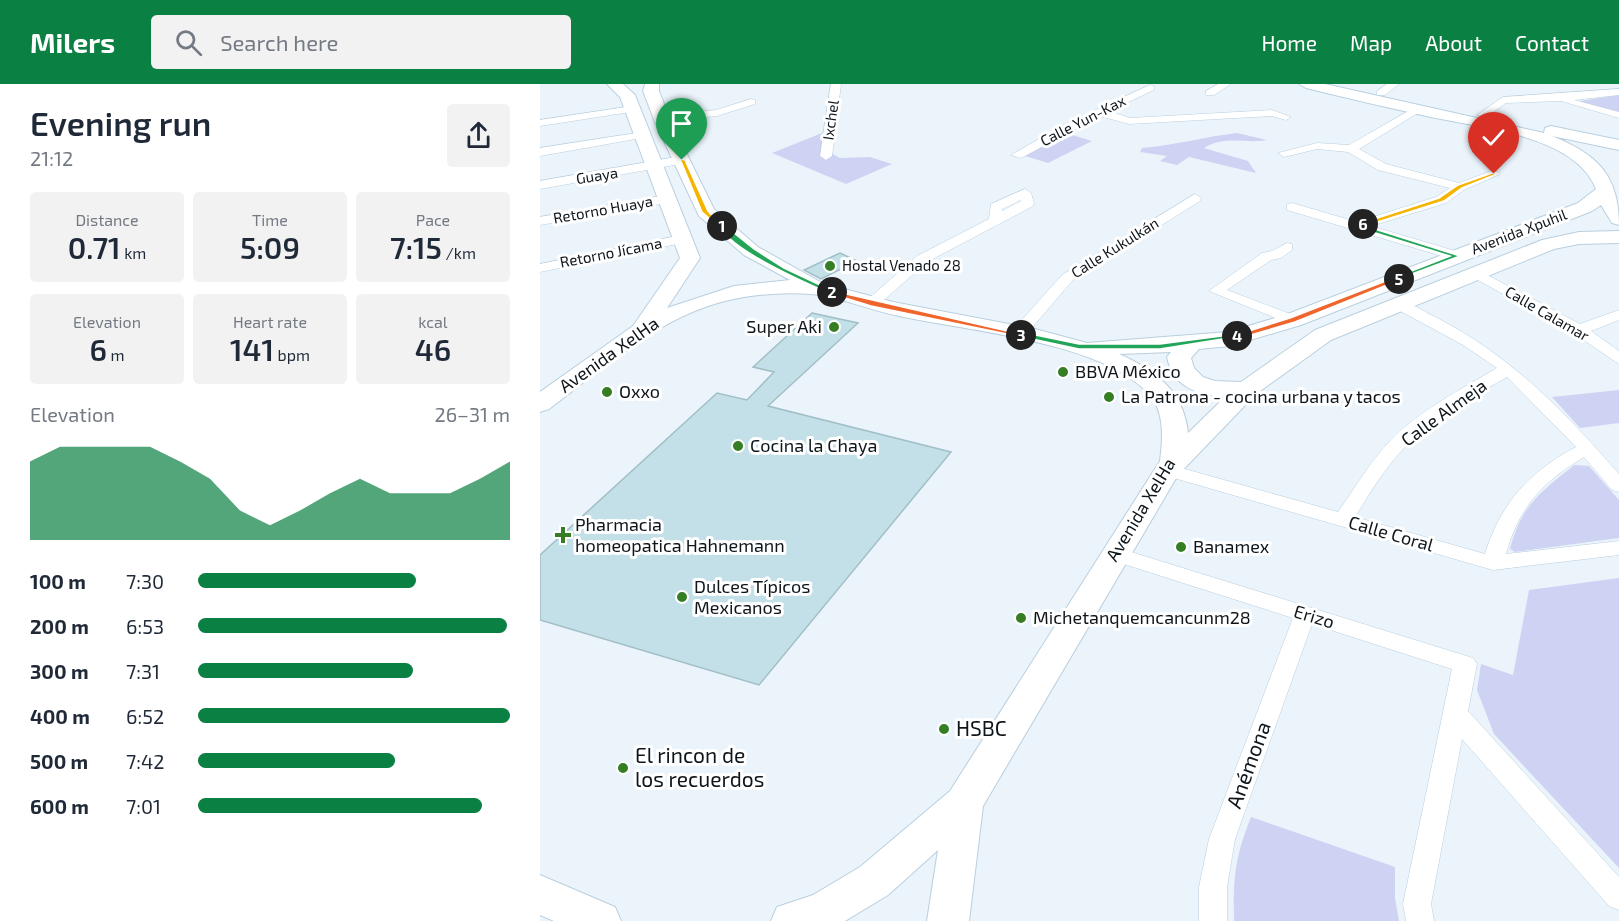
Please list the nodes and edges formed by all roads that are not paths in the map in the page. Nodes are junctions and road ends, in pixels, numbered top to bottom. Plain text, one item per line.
1 (614, 84) edge
2 (652, 84) edge
3 (836, 84) edge
4 (1131, 84) edge
5 (1226, 84) edge
6 (1306, 84) edge
7 (1342, 84) edge
8 (1606, 84) edge
9 (1388, 88) edge
10 (1619, 92) edge
11 (1210, 93) dead end
12 (1561, 98) junction
13 (751, 102) dead end
14 (633, 109) junction
15 (1417, 109) junction
16 (1100, 112) junction
17 (1482, 115) junction
18 (1619, 115) edge
19 (1286, 117) dead end
20 (540, 123) edge
21 (666, 128) junction
22 (643, 135) junction
23 (1619, 145) edge
24 (1351, 149) junction
25 (540, 152) edge
26 (1284, 153) dead end
27 (1619, 153) edge
28 (1017, 155) dead end
29 (826, 156) dead end
30 (682, 160) junction
31 (654, 166) junction
32 (1494, 174) dead end
33 (540, 185) edge
34 (1460, 187) junction
35 (1606, 188) junction
36 (1195, 198) dead end
37 (667, 199) junction
38 (1292, 207) dead end
39 (1619, 219) edge
40 (995, 220) dead end
41 (540, 221) edge
42 (1358, 226) junction
43 (1619, 237) edge
44 (682, 239) junction
45 (1287, 247) dead end
46 (1457, 256) junction
47 (762, 258) junction
48 (540, 268) edge
49 (1474, 272) junction
50 (679, 274) junction
51 (825, 290) junction
52 (871, 304) junction
53 (1398, 304) junction
54 (1619, 315) edge
55 (1293, 320) junction
56 (642, 328) junction
57 (1579, 330) junction
58 (1018, 334) junction
59 (1191, 344) junction
60 (1079, 346) junction
61 (1619, 359) edge
62 (1508, 369) junction
63 (1247, 389) junction
64 (540, 405) edge
65 (1587, 449) junction
66 (1170, 466) junction
67 (1619, 486) edge
68 (1343, 520) junction
69 (1619, 548) edge
70 (1115, 554) junction
71 (1493, 563) junction
72 (1305, 614) junction
73 (1455, 714) junction
74 (964, 803) junction
75 (540, 894) edge
76 (1619, 897) edge
77 (600, 921) edge
78 (792, 921) edge
79 (948, 921) edge
80 (1213, 921) edge
81 (1420, 921) edge

1 - 14 street
2 - 21 street
3 - 29 street, Ixchel
4 - 16 street, Calle Yun-Kax
5 - 11 street
6 - 15 street
7 - 9 street
8 - 10 street
9 - 17 street
10 - 12 street
12 - 17 street
12 - 18 street
13 - 21 street
14 - 20 street
14 - 22 street
15 - 24 street
15 - 35 street
16 - 19 street
16 - 28 street, Calle Yun-Kax
17 - 23 street
21 - 30 street
22 - 25 street
22 - 31 street
24 - 26 street
24 - 34 street
27 - 35 street
30 - 31 street, Guaya
30 - 47 street
31 - 33 street, Guaya
31 - 37 street
32 - 34 street
34 - 42 street
35 - 39 street
35 - 46 street, Avenida Xpuhil
36 - 58 street, Calle Kukulkán
37 - 41 street, Retorno Huaya
37 - 44 street
38 - 42 street
40 - 52 street
42 - 46 street
43 - 49 street, Avenida Xpuhil
44 - 48 street, Retorno Jícama
44 - 50 street
45 - 55 street
46 - 55 street, Avenida Xpuhil
47 - 50 street
47 - 51 street
49 - 53 street, Avenida Xpuhil
49 - 57 street, Calle Calamar
50 - 56 street
51 - 52 street, Avenida XelHa
51 - 56 street, Avenida XelHa
52 - 58 street, Avenida XelHa
53 - 62 street
53 - 63 street, Avenida Xpuhil
54 - 57 street
55 - 59 street, Avenida Xpuhil
56 - 64 street, Avenida XelHa
57 - 61 street, Calle Calamar
58 - 60 street, Avenida XelHa
59 - 60 street, Avenida Xpuhil
59 - 63 street
60 - 66 street, Avenida XelHa
62 - 65 street
62 - 68 street, Calle Almeja
63 - 66 street, Avenida Xpuhil
65 - 67 street
65 - 71 street
66 - 68 street, Calle Coral
66 - 70 street, Avenida XelHa
68 - 71 street, Calle Coral
69 - 71 street, Calle Coral
70 - 72 street, Erizo
70 - 74 street, Avenida XelHa
72 - 73 street, Erizo
72 - 80 street, Anémona
73 - 76 street
73 - 81 street, Erizo
74 - 78 street, Avenida XelHa
74 - 79 street
75 - 77 street

